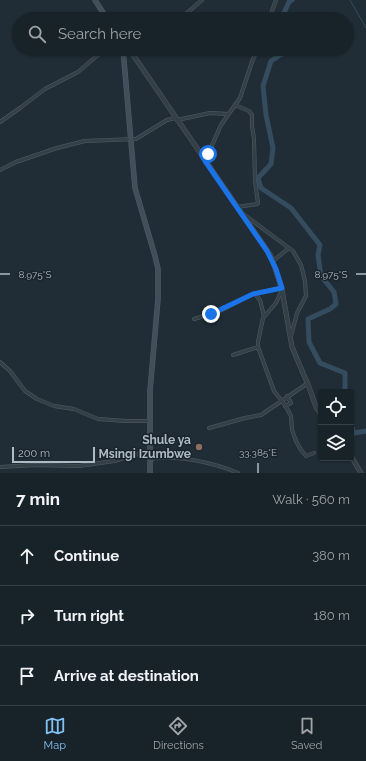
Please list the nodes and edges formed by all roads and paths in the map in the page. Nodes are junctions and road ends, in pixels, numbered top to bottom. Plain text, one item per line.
1 (95, 0) edge
2 (202, 0) edge
3 (276, 0) edge
4 (103, 12) edge
5 (188, 12) edge
6 (272, 12) edge
7 (97, 56) edge
8 (124, 56) edge
9 (135, 56) edge
10 (254, 56) edge
11 (235, 105) junction
12 (228, 114) junction
13 (176, 119) junction
14 (0, 122) edge
15 (131, 140) junction
16 (205, 161) junction
17 (0, 170) edge
18 (237, 207) junction
19 (241, 212) junction
20 (289, 248) junction
21 (273, 262) junction
22 (282, 289) junction
23 (255, 294) junction
24 (264, 316) junction
25 (194, 319) dead end
26 (290, 338) junction
27 (258, 347) junction
28 (233, 355) dead end
29 (0, 362) edge
30 (308, 383) junction
31 (287, 396) junction
32 (281, 401) junction
33 (285, 406) junction
34 (318, 410) edge
35 (150, 421) junction
36 (208, 428) dead end
37 (150, 451) junction
38 (314, 453) dead end
39 (150, 459) junction
40 (354, 461) edge
41 (0, 467) edge
42 (150, 473) edge
43 (238, 473) edge
44 (362, 473) edge

1 - 4 main road
2 - 5 street
3 - 6 street
7 - 14 street
8 - 15 main road
9 - 13 street
10 - 11 street
11 - 12 street
11 - 18 street
12 - 13 street
12 - 16 street
13 - 15 street
13 - 16 street
15 - 17 street
15 - 35 main road
16 - 18 street
18 - 19 street
19 - 20 street
19 - 21 street
20 - 21 street
20 - 26 street
21 - 22 street
22 - 23 street
22 - 24 street
22 - 26 street
23 - 24 street
23 - 25 street
24 - 27 street
26 - 30 street
27 - 28 street
27 - 32 street
29 - 35 street
30 - 31 street
30 - 34 street
31 - 32 street
31 - 33 street
32 - 33 street
32 - 36 street
33 - 38 street
35 - 37 main road
37 - 39 main road
37 - 41 street
39 - 42 main road
39 - 43 street
40 - 44 street

